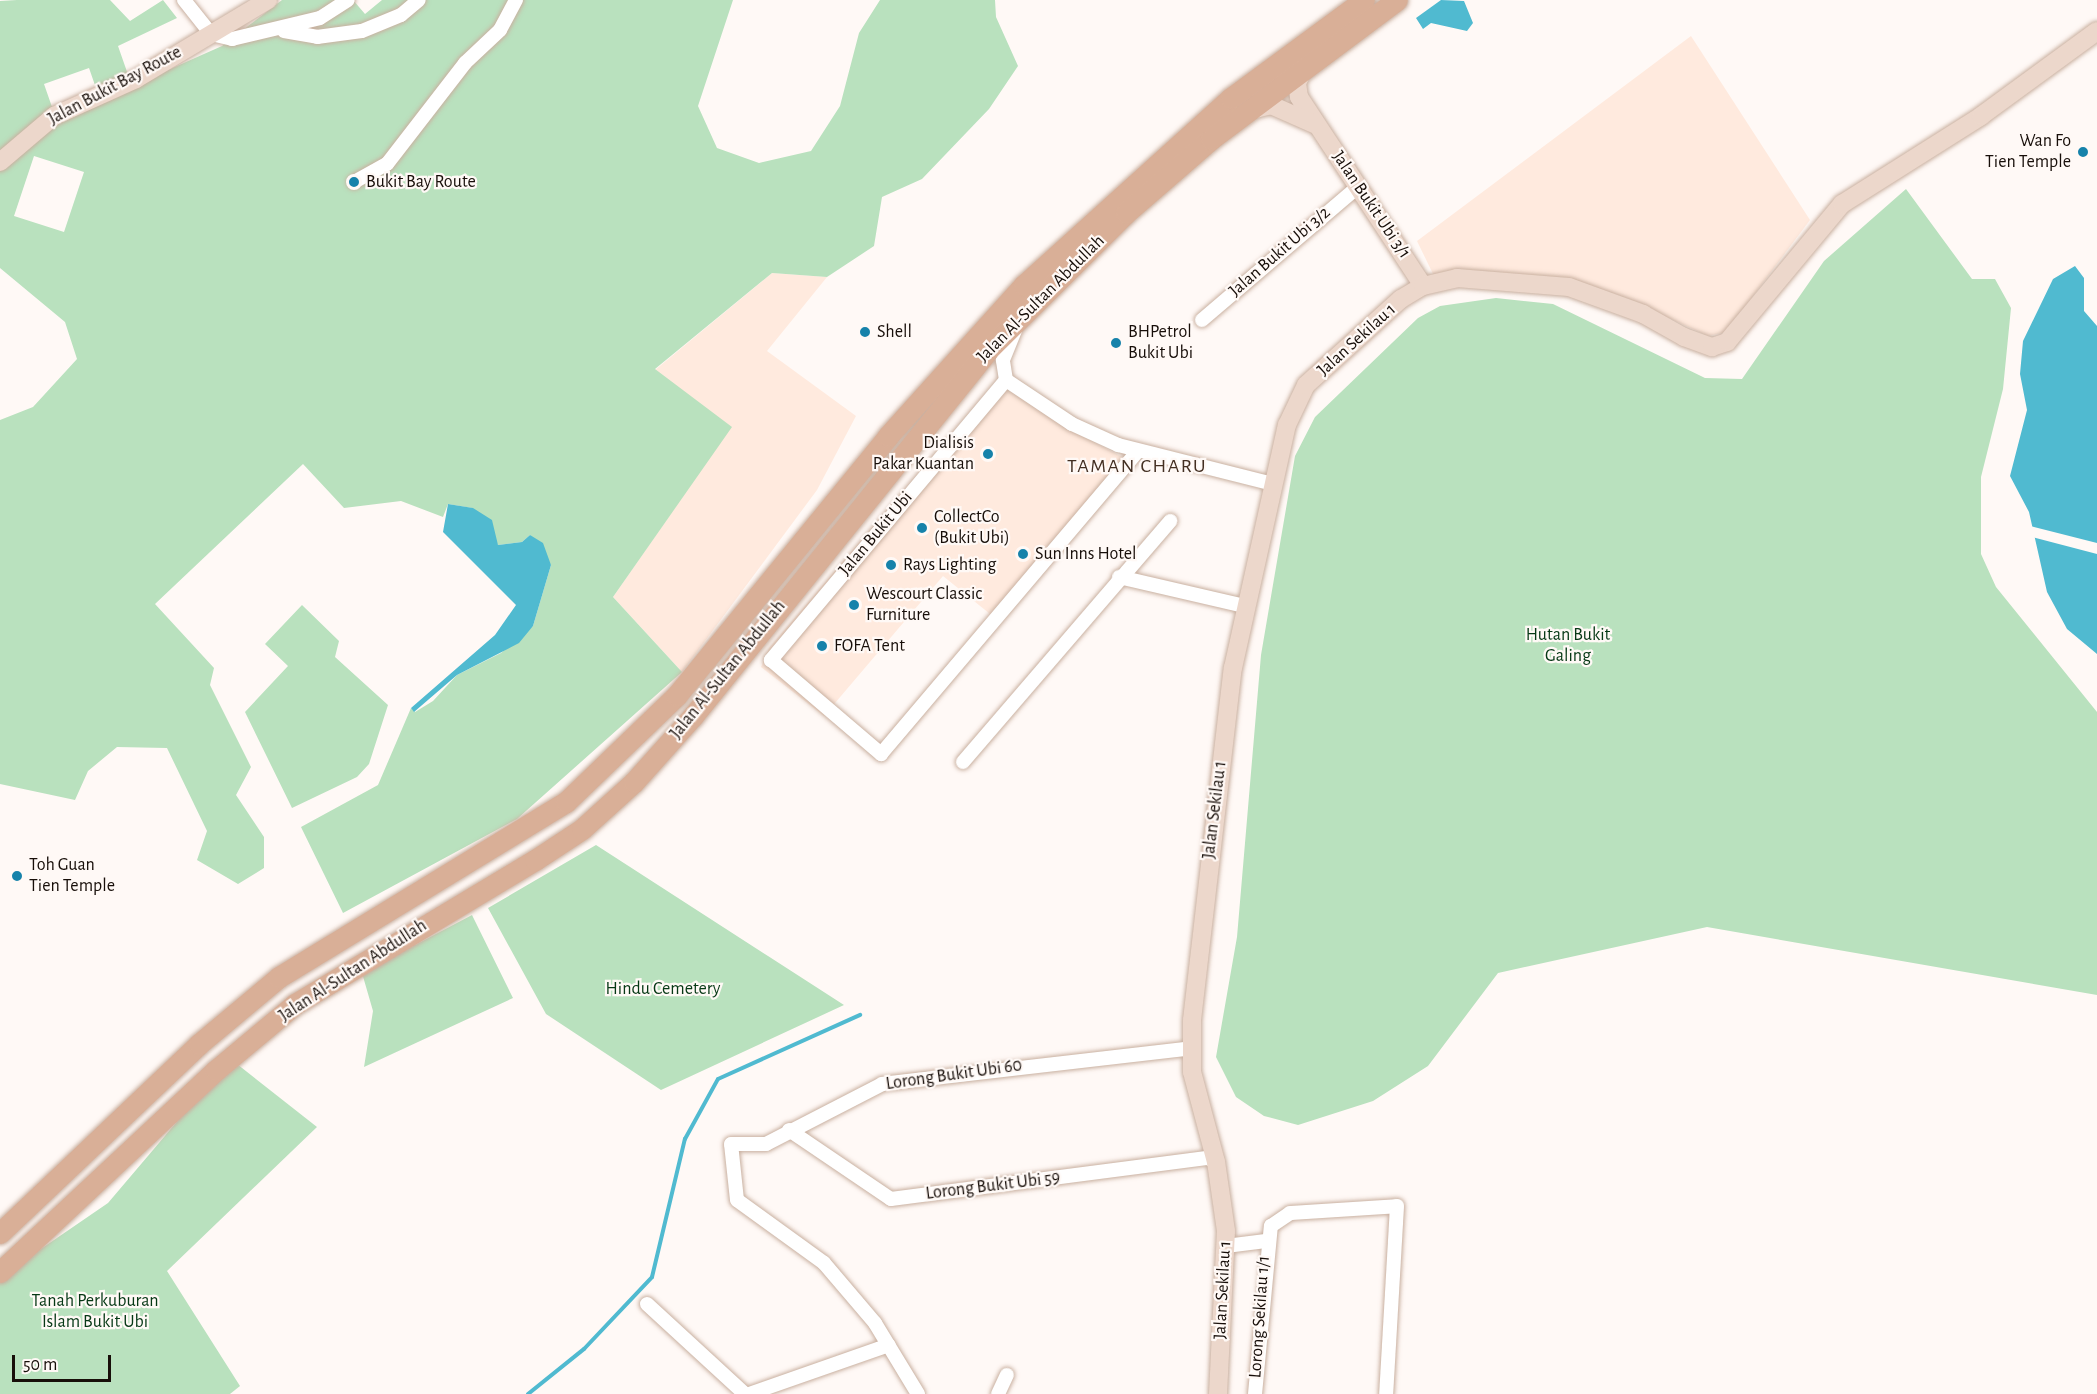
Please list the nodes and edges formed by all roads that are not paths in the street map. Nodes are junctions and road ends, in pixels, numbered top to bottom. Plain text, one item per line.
1 (184, 0) edge
2 (268, 0) edge
3 (348, 0) edge
4 (419, 0) edge
5 (516, 0) edge
6 (1364, 0) edge
7 (1397, 0) edge
8 (279, 31) junction
9 (2097, 31) edge
10 (211, 34) junction
11 (1309, 61) junction
12 (1239, 115) junction
13 (1316, 124) junction
14 (0, 162) edge
15 (354, 182) dead end
16 (1359, 186) junction
17 (1424, 286) junction
18 (1025, 314) junction
19 (1202, 320) dead end
20 (1006, 380) junction
21 (1137, 452) junction
22 (1273, 484) junction
23 (1170, 521) dead end
24 (1119, 577) junction
25 (1245, 606) junction
26 (963, 762) dead end
27 (1191, 1048) junction
28 (789, 1130) junction
29 (1216, 1162) junction
30 (0, 1233) edge
31 (1266, 1241) junction
32 (1226, 1246) junction
33 (0, 1272) edge
34 (647, 1304) dead end
35 (889, 1345) junction
36 (1007, 1375) dead end
37 (747, 1394) edge
38 (918, 1394) edge
39 (998, 1394) edge
40 (1218, 1394) edge
41 (1255, 1394) edge
42 (1386, 1394) edge

1 - 10 street
2 - 10 street, Jalan Bukit Bay Route
3 - 8 street
4 - 8 street
5 - 15 street
6 - 30 main road, Jalan Al-Sultan Abdullah
7 - 11 main road, Jalan Al-Sultan Abdullah
8 - 10 street
9 - 17 street, Jalan Sekilau 1
10 - 14 street, Jalan Bukit Bay Route
11 - 12 main road, Jalan Al-Sultan Abdullah
11 - 13 street, Jalan Bukit Ubi 3/1
12 - 13 street
12 - 18 main road, Jalan Al-Sultan Abdullah
13 - 16 street, Jalan Bukit Ubi 3/1
16 - 17 street, Jalan Bukit Ubi 3/1
16 - 19 street, Jalan Bukit Ubi 3/2
17 - 22 street, Jalan Sekilau 1
18 - 20 street
18 - 33 main road, Jalan Al-Sultan Abdullah
20 - 21 street
20 - 21 street, Jalan Bukit Ubi
21 - 22 street
22 - 25 street, Jalan Sekilau 1
23 - 24 street
24 - 25 street
24 - 26 street
25 - 27 street, Jalan Sekilau 1
27 - 28 street, Lorong Bukit Ubi 60
27 - 29 street, Jalan Sekilau 1
28 - 29 street, Lorong Bukit Ubi 59
28 - 35 street, Lorong Bukit Ubi 60
29 - 32 street, Jalan Sekilau 1
31 - 32 street
31 - 41 street, Lorong Sekilau 1/1
31 - 42 street
32 - 40 street, Jalan Sekilau 1
34 - 37 street
35 - 37 street
35 - 38 street
36 - 39 street

